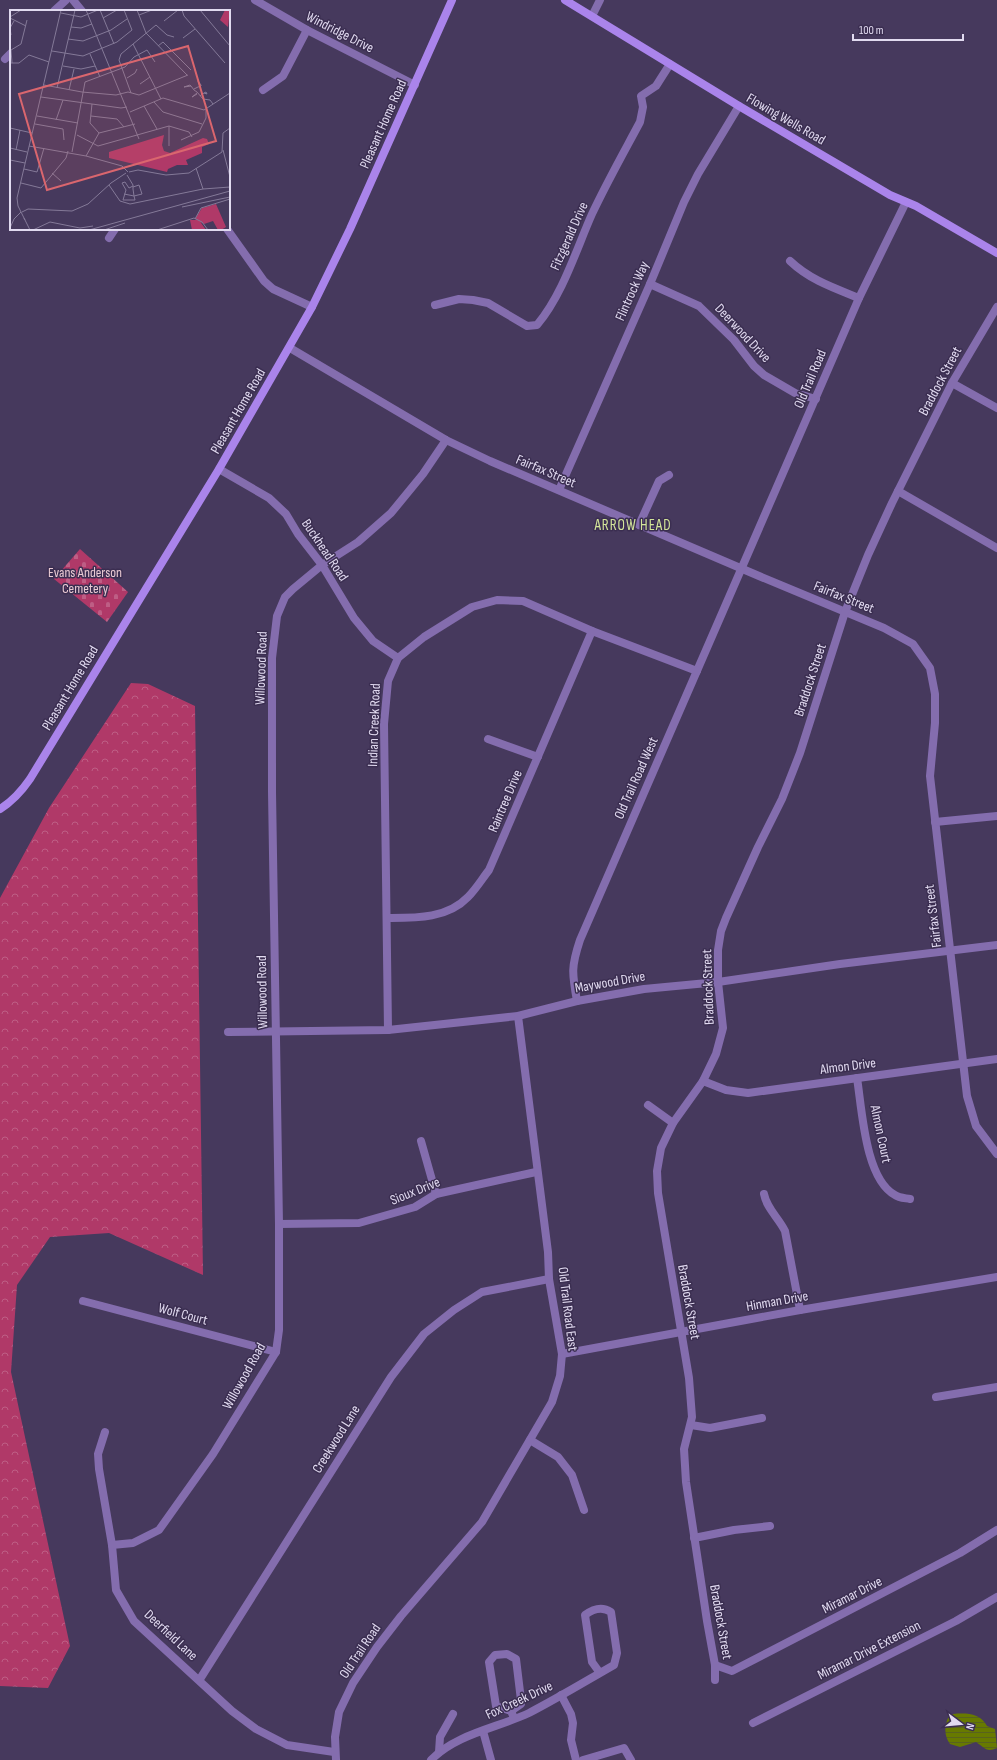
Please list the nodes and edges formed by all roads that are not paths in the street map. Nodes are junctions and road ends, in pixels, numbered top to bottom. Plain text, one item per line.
1 (66, 0) edge
2 (73, 0) edge
3 (255, 0) edge
4 (452, 0) edge
5 (565, 0) edge
6 (600, 0) edge
7 (55, 10) edge
8 (81, 10) edge
9 (592, 16) junction
10 (307, 30) junction
11 (670, 64) junction
12 (415, 85) junction
13 (263, 90) dead end
14 (740, 106) junction
15 (906, 202) junction
16 (114, 230) edge
17 (229, 230) edge
18 (110, 238) dead end
19 (997, 253) edge
20 (790, 261) dead end
21 (650, 284) junction
22 (858, 298) junction
23 (435, 306) dead end
24 (312, 307) junction
25 (997, 307) edge
26 (290, 348) junction
27 (952, 382) junction
28 (816, 399) junction
29 (997, 408) edge
30 (446, 440) junction
31 (219, 469) junction
32 (669, 475) dead end
33 (559, 490) junction
34 (898, 491) junction
35 (639, 524) junction
36 (997, 548) edge
37 (322, 565) junction
38 (742, 569) junction
39 (845, 612) junction
40 (592, 631) junction
41 (398, 658) junction
42 (697, 671) junction
43 (488, 739) dead end
44 (538, 757) junction
45 (0, 809) edge
46 (997, 816) edge
47 (936, 822) junction
48 (387, 918) junction
49 (997, 945) edge
50 (950, 951) junction
51 (718, 982) junction
52 (577, 1001) junction
53 (518, 1016) junction
54 (388, 1030) junction
55 (228, 1032) dead end
56 (276, 1032) junction
57 (997, 1059) edge
58 (963, 1064) junction
59 (857, 1078) junction
60 (703, 1081) junction
61 (648, 1105) dead end
62 (674, 1123) junction
63 (421, 1141) dead end
64 (997, 1154) edge
65 (536, 1172) junction
66 (436, 1194) junction
67 (764, 1194) dead end
68 (910, 1199) dead end
69 (279, 1224) junction
70 (997, 1278) edge
71 (550, 1279) junction
72 (83, 1301) dead end
73 (800, 1310) junction
74 (681, 1333) junction
75 (276, 1352) junction
76 (562, 1354) junction
77 (997, 1387) edge
78 (936, 1397) dead end
79 (762, 1418) dead end
80 (691, 1425) junction
81 (105, 1432) dead end
82 (530, 1440) junction
83 (584, 1510) dead end
84 (770, 1526) dead end
85 (997, 1530) edge
86 (694, 1538) junction
87 (112, 1545) junction
88 (438, 1572) joint
89 (997, 1598) edge
90 (716, 1665) junction
91 (600, 1673) junction
92 (200, 1679) junction
93 (715, 1680) dead end
94 (561, 1695) junction
95 (453, 1714) dead end
96 (512, 1715) junction
97 (753, 1723) dead end
98 (483, 1731) junction
99 (439, 1752) junction
100 (335, 1756) edge
101 (431, 1760) edge
102 (491, 1760) edge
103 (576, 1760) edge
104 (583, 1760) edge
105 (631, 1760) edge

1 - 7 street
2 - 8 street
3 - 10 street, Windridge Drive
4 - 12 street, Pleasant Home Road
5 - 9 street, Flowing Wells Road
6 - 9 street
9 - 11 street, Flowing Wells Road
10 - 12 street, Windridge Drive
10 - 13 street
11 - 14 street, Flowing Wells Road
11 - 23 street, Fitzgerald Drive
12 - 24 street, Pleasant Home Road
14 - 15 street, Flowing Wells Road
14 - 21 street, Flintrock Way
15 - 19 street, Flowing Wells Road
15 - 22 street, Old Trail Road
16 - 18 street
17 - 24 street
20 - 22 street
21 - 28 street, Deerwood Drive
21 - 33 street, Flintrock Way
22 - 28 street, Old Trail Road
24 - 26 street, Pleasant Home Road
25 - 27 street, Braddock Street
26 - 30 street, Fairfax Street
26 - 31 street, Pleasant Home Road
27 - 29 street
27 - 34 street, Braddock Street
28 - 38 street, Old Trail Road
30 - 33 street, Fairfax Street
30 - 37 street, Willowood Road
31 - 37 street, Buckhead Road
31 - 45 street, Pleasant Home Road
32 - 35 street
33 - 35 street, Fairfax Street
34 - 36 street
34 - 39 street, Braddock Street
35 - 38 street, Fairfax Street
37 - 41 street, Buckhead Road
37 - 56 street, Willowood Road
38 - 39 street, Fairfax Street
38 - 42 street, Old Trail Road West
39 - 47 street, Fairfax Street
39 - 51 street, Braddock Street
40 - 41 street, Indian Creek Road
40 - 42 street, Indian Creek Road
40 - 44 street, Raintree Drive
41 - 48 street, Indian Creek Road
42 - 52 street, Old Trail Road West
43 - 44 street
44 - 48 street, Raintree Drive
46 - 47 street
47 - 50 street, Fairfax Street
48 - 54 street, Indian Creek Road
49 - 50 street, Maywood Drive
50 - 51 street, Maywood Drive
50 - 58 street, Fairfax Street
51 - 52 street, Maywood Drive
51 - 60 street, Braddock Street
52 - 53 street, Maywood Drive
53 - 54 street, Maywood Drive
53 - 65 street, Old Trail Road East
54 - 56 street, Maywood Drive
55 - 56 street, Maywood Drive
56 - 69 street, Willowood Road
57 - 58 street, Almon Drive
58 - 59 street, Almon Drive
58 - 64 street, Fairfax Street
59 - 60 street, Almon Drive
59 - 68 street, Almon Court
60 - 62 street, Braddock Street
61 - 62 street
62 - 74 street, Braddock Street
63 - 66 street
65 - 66 street, Sioux Drive
65 - 71 street, Old Trail Road East
66 - 69 street, Sioux Drive
67 - 73 street
69 - 75 street, Willowood Road
70 - 73 street, Hinman Drive
71 - 76 street, Old Trail Road East
71 - 92 street, Creekwood Lane
72 - 75 street, Wolf Court
73 - 74 street, Hinman Drive
74 - 76 street, Hinman Drive
74 - 80 street, Braddock Street
75 - 87 street, Willowood Road
76 - 82 street, Old Trail Road East
77 - 78 street
79 - 80 street
80 - 86 street, Braddock Street
81 - 87 street, Deerfield Lane
82 - 83 street
82 - 88 street, Old Trail Road East
84 - 86 street
85 - 90 street, Miramar Drive
86 - 90 street, Braddock Street
87 - 92 street, Deerfield Lane
88 - 100 street, Old Trail Road
89 - 97 street, Miramar Drive Extension
90 - 93 street, Braddock Street
91 - 91 street, Fox Creek Drive
91 - 94 street, Fox Creek Drive
92 - 100 street, Deerfield Lane
94 - 96 street, Fox Creek Drive
94 - 103 street
95 - 99 street
96 - 96 street
96 - 98 street, Fox Creek Drive
98 - 99 street, Fox Creek Drive
98 - 102 street
99 - 101 street, Fox Creek Drive
104 - 105 street

